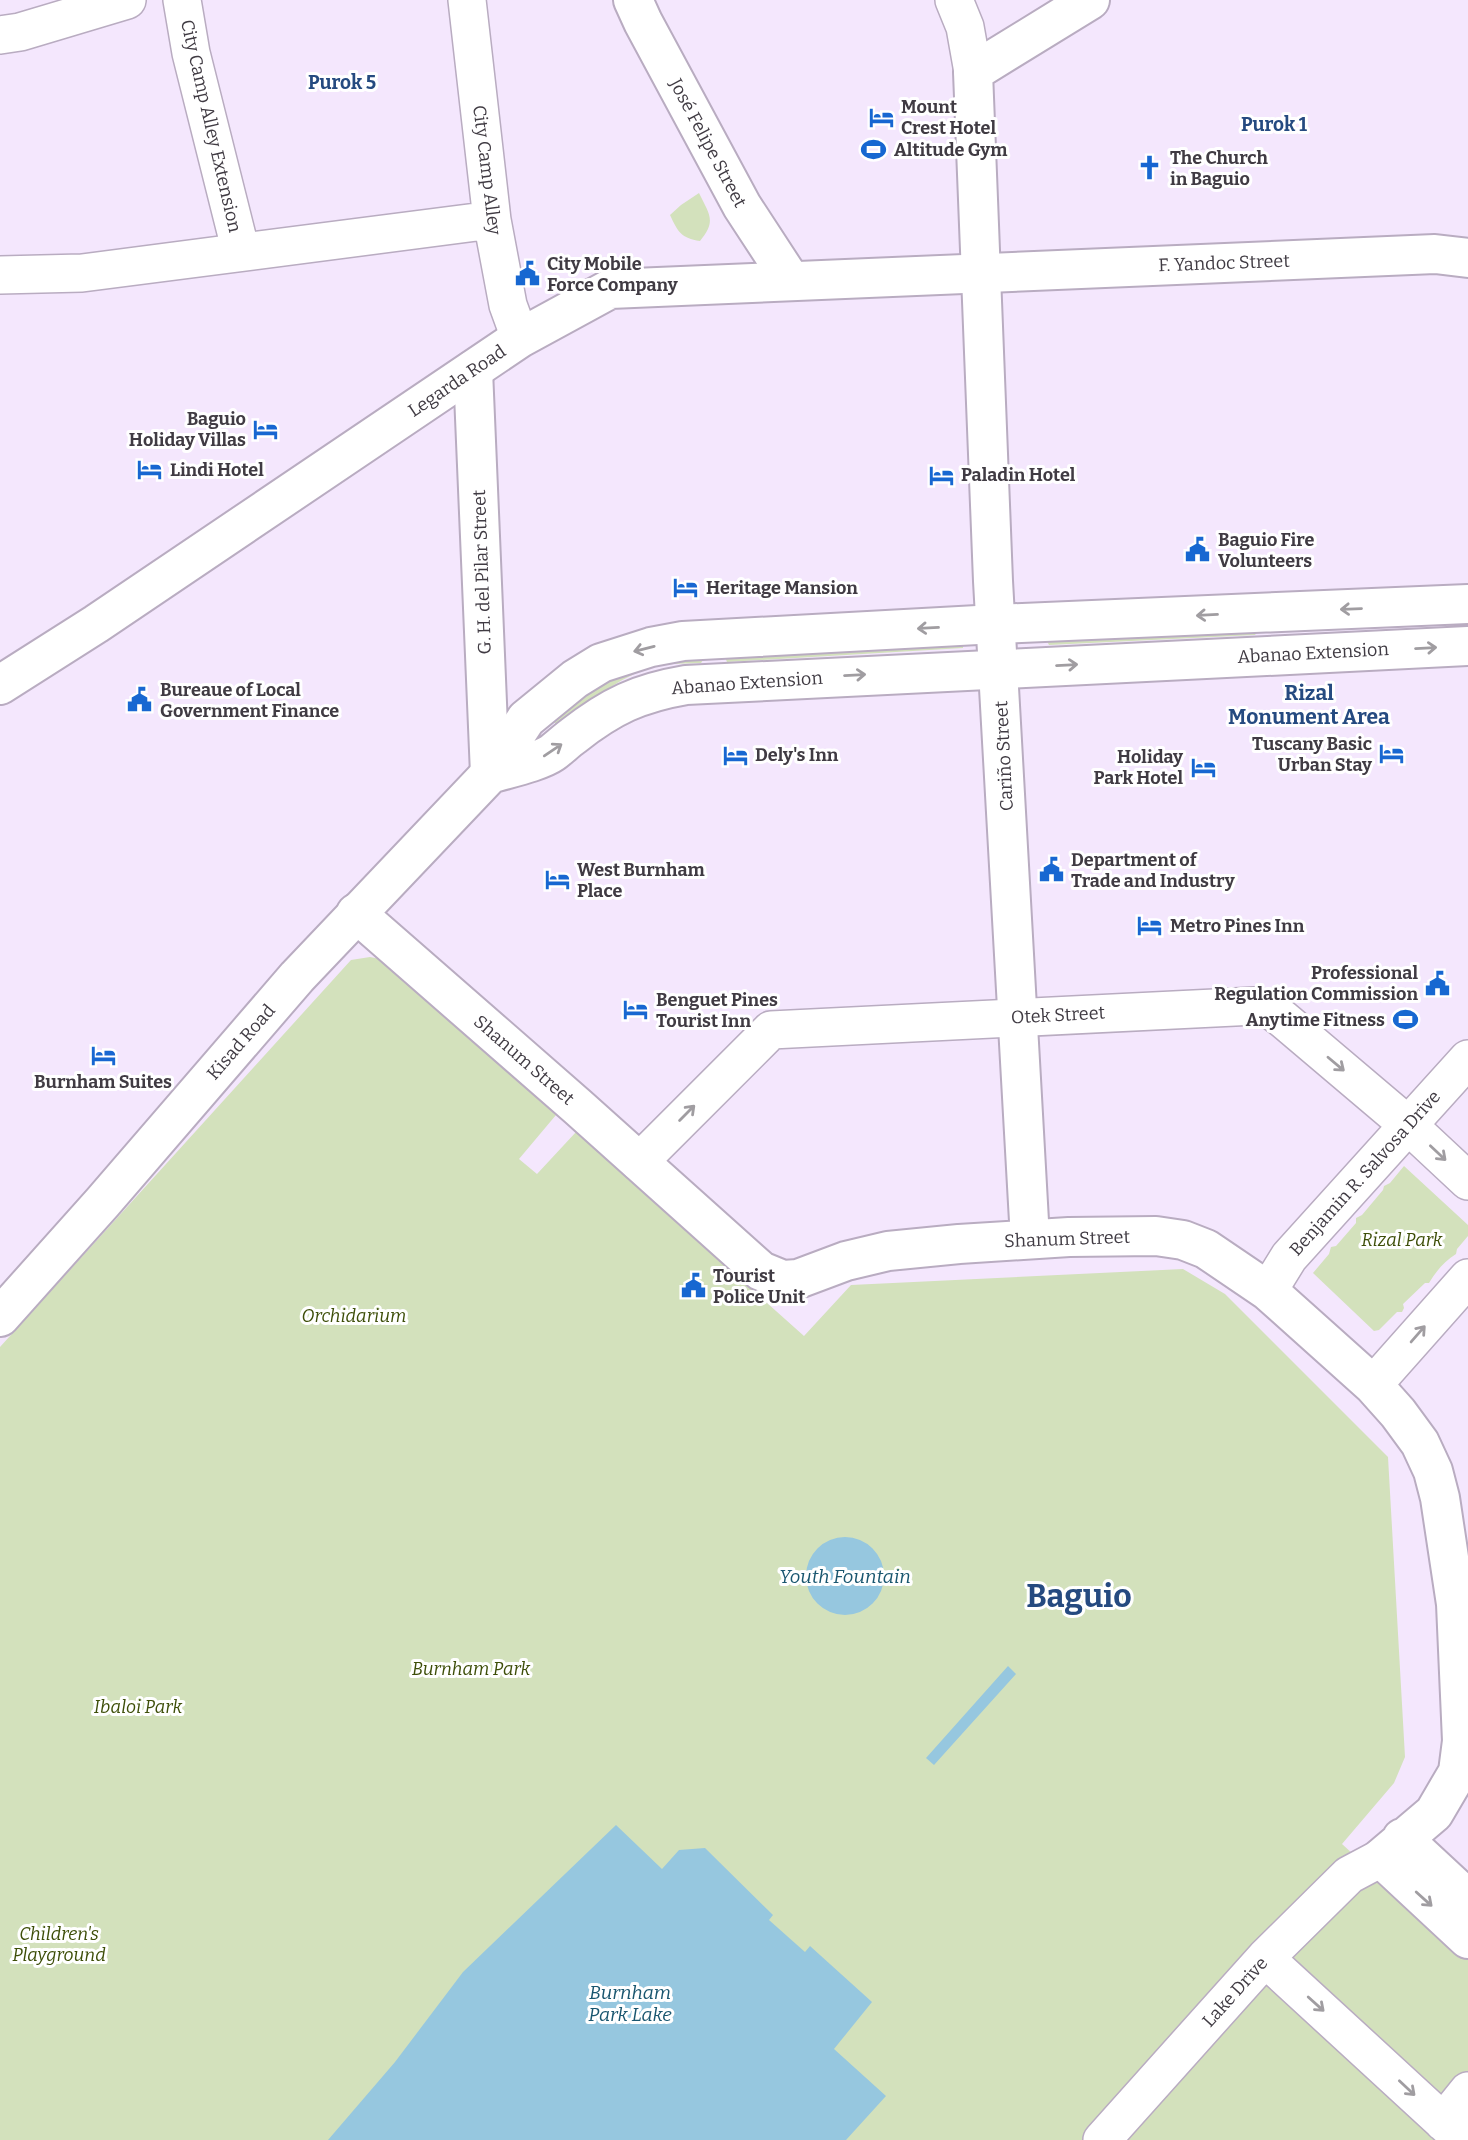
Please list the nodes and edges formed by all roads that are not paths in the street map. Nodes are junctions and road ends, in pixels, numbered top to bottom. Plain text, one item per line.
1 (127, 0) edge
2 (182, 0) edge
3 (467, 0) edge
4 (633, 0) edge
5 (954, 0) edge
6 (1090, 0) edge
7 (0, 35) edge
8 (974, 72) junction
9 (492, 220) junction
10 (241, 252) junction
11 (1468, 258) edge
12 (980, 274) junction
13 (0, 275) edge
14 (791, 281) junction
15 (520, 338) junction
16 (473, 370) junction
17 (1468, 604) edge
18 (1275, 612) junction
19 (996, 625) junction
20 (712, 640) junction
21 (1468, 646) edge
22 (1277, 655) junction
23 (999, 668) junction
24 (714, 683) junction
25 (0, 685) edge
26 (490, 774) junction
27 (356, 913) junction
28 (1017, 1017) junction
29 (1468, 1059) edge
30 (1408, 1125) junction
31 (639, 1162) junction
32 (1468, 1181) edge
33 (1030, 1239) junction
34 (1468, 1278) edge
35 (1268, 1291) junction
36 (0, 1317) edge
37 (1373, 1385) junction
38 (1462, 1604) edge
39 (1391, 1848) junction
40 (1468, 1899) edge
41 (1468, 1939) edge
42 (1265, 1958) junction
43 (1468, 2091) edge
44 (1453, 2131) edge
45 (1102, 2140) edge

1 - 7 street
2 - 10 street, City Camp Alley Extension
3 - 9 street, City Camp Alley
4 - 14 main road, José Felipe Street
5 - 8 street
6 - 8 main road
8 - 12 main road, Cariño Street
9 - 10 street, City Camp Alley Extension
9 - 15 street, City Camp Alley
10 - 13 street, City Camp Alley Extension
11 - 12 main road, F. Yandoc Street
12 - 14 main road, Legarda Road
12 - 19 main road, Cariño Street
14 - 15 main road, Legarda Road
15 - 16 main road, Legarda Road
16 - 25 main road, Legarda Road
16 - 26 main road, G. H. del Pilar Street
17 -> 18 main road
18 -> 19 main road
18 - 22 main road
19 -> 20 main road
19 - 23 main road, Cariño Street
20 - 24 main road
20 -> 26 main road
22 -> 21 main road, Abanao Extension
23 -> 22 main road, Abanao Extension
24 -> 23 main road, Abanao Extension
23 - 28 main road, Cariño Street
26 -> 24 main road, Abanao Extension
26 - 27 main road, Kisad Road
27 - 31 main road, Shanum Street
27 - 36 main road, Kisad Road
28 -> 30 street, Otek Street
31 -> 28 street, Otek Street
28 - 33 main road, Cariño Street
29 - 30 street, Benjamin R. Salvosa Drive
30 -> 32 street, Otek Street
30 - 35 street, Benjamin R. Salvosa Drive
31 - 33 main road, Shanum Street
33 - 35 main road, Shanum Street
37 -> 34 street
35 - 37 main road, Shanum Street
37 - 38 main road, Shanum Street
38 - 39 main road, Shanum Street
39 - 40 main road
39 -> 41 main road
39 - 42 street, Lake Drive
42 -> 44 street
42 - 45 street, Lake Drive
43 - 44 street

